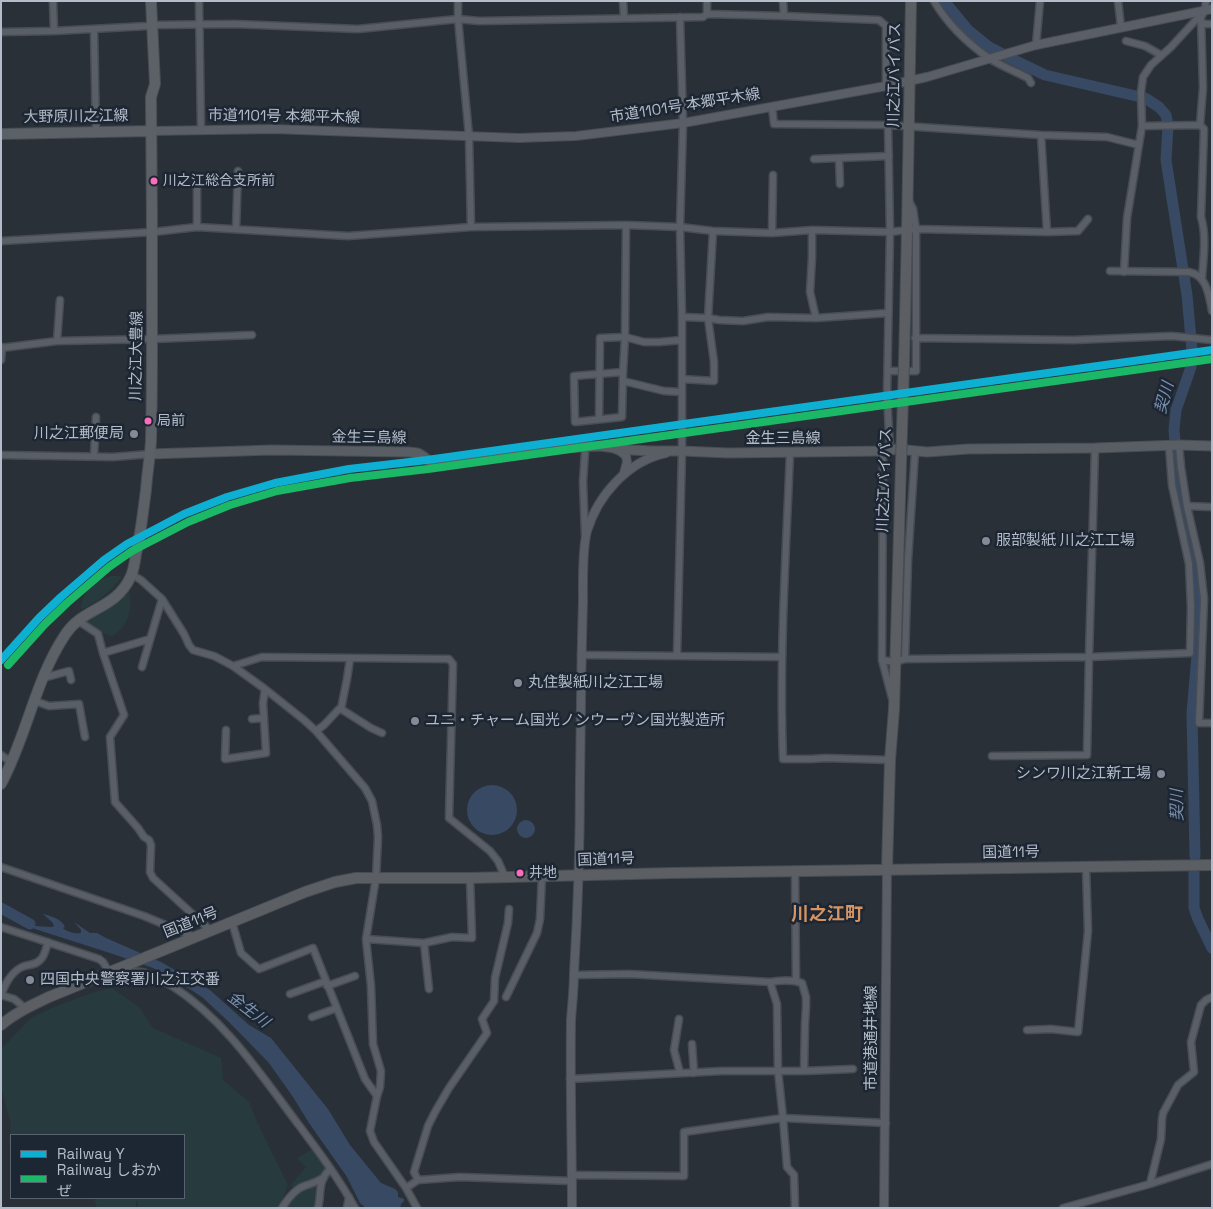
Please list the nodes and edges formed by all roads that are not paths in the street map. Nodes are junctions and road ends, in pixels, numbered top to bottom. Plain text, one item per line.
1 (53, 1) edge
2 (151, 1) edge
3 (199, 1) edge
4 (458, 1) edge
5 (623, 1) edge
6 (707, 1) edge
7 (783, 1) edge
8 (911, 1) edge
9 (934, 1) edge
10 (1040, 1) edge
11 (1118, 1) edge
12 (1206, 1) edge
13 (1208, 10) edge
14 (708, 14) junction
15 (680, 16) junction
16 (784, 16) junction
17 (624, 17) junction
18 (458, 18) junction
19 (199, 24) junction
20 (1202, 24) junction
21 (1212, 24) edge
22 (153, 25) junction
23 (1121, 27) junction
24 (94, 29) junction
25 (54, 31) junction
26 (1, 32) edge
27 (1126, 41) dead end
28 (1036, 45) junction
29 (1161, 55) junction
30 (990, 58) junction
31 (910, 81) junction
32 (1031, 83) dead end
33 (886, 86) junction
34 (772, 107) junction
35 (683, 123) junction
36 (888, 125) junction
37 (1212, 125) edge
38 (909, 126) junction
39 (1142, 126) junction
40 (1202, 127) junction
41 (201, 129) junction
42 (152, 131) junction
43 (96, 133) junction
44 (1, 134) edge
45 (1041, 135) junction
46 (469, 136) junction
47 (1138, 145) junction
48 (889, 156) junction
49 (839, 158) junction
50 (814, 159) dead end
51 (238, 171) dead end
52 (773, 176) dead end
53 (840, 184) dead end
54 (197, 188) dead end
55 (1088, 219) dead end
56 (626, 225) junction
57 (196, 226) junction
58 (471, 227) junction
59 (680, 227) junction
60 (236, 229) junction
61 (912, 229) junction
62 (812, 230) junction
63 (713, 231) junction
64 (152, 232) junction
65 (890, 232) junction
66 (1047, 232) junction
67 (772, 233) junction
68 (1, 241) edge
69 (1110, 271) dead end
70 (1124, 272) junction
71 (1202, 279) junction
72 (60, 300) dead end
73 (1212, 311) edge
74 (888, 314) junction
75 (682, 316) junction
76 (708, 318) junction
77 (816, 318) junction
78 (252, 335) dead end
79 (624, 337) junction
80 (915, 338) junction
81 (152, 339) junction
82 (682, 340) junction
83 (1212, 340) edge
84 (57, 341) junction
85 (2, 348) edge
86 (1, 360) edge
87 (888, 371) junction
88 (623, 372) junction
89 (600, 374) junction
90 (682, 379) junction
91 (623, 381) junction
92 (682, 392) junction
93 (96, 417) dead end
94 (599, 419) junction
95 (1174, 446) junction
96 (1212, 446) edge
97 (584, 447) junction
98 (612, 447) junction
99 (1095, 448) junction
100 (631, 450) junction
101 (886, 450) junction
102 (679, 451) junction
103 (790, 452) junction
104 (915, 452) junction
105 (1, 454) edge
106 (150, 454) junction
107 (94, 456) junction
108 (636, 466) junction
109 (624, 473) junction
110 (1187, 506) junction
111 (1212, 506) edge
112 (585, 545) junction
113 (131, 574) junction
114 (162, 599) junction
115 (1204, 599) junction
116 (1212, 599) edge
117 (77, 620) junction
118 (150, 640) junction
119 (104, 653) junction
120 (581, 655) junction
121 (677, 656) junction
122 (782, 657) junction
123 (1089, 657) junction
124 (350, 658) junction
125 (882, 660) junction
126 (900, 661) junction
127 (233, 666) junction
128 (142, 667) dead end
129 (43, 678) junction
130 (71, 680) dead end
131 (265, 689) junction
132 (35, 701) junction
133 (341, 709) junction
134 (894, 709) junction
135 (264, 718) junction
136 (252, 720) dead end
137 (1212, 723) edge
138 (226, 730) dead end
139 (316, 731) junction
140 (382, 733) dead end
141 (85, 737) dead end
142 (1, 755) edge
143 (992, 756) dead end
144 (890, 760) junction
145 (12, 763) junction
146 (1, 784) edge
147 (1212, 865) edge
148 (1, 867) edge
149 (1086, 867) junction
150 (887, 869) junction
151 (795, 872) junction
152 (542, 876) junction
153 (578, 876) junction
154 (505, 877) junction
155 (376, 878) junction
156 (470, 878) junction
157 (509, 908) dead end
158 (232, 922) junction
159 (1, 927) edge
160 (211, 931) junction
161 (195, 937) junction
162 (366, 939) junction
163 (48, 942) junction
164 (424, 943) junction
165 (114, 970) junction
166 (574, 975) junction
167 (355, 976) dead end
168 (796, 980) junction
169 (770, 982) junction
170 (327, 984) junction
171 (429, 989) dead end
172 (290, 994) dead end
173 (1, 995) edge
174 (506, 997) dead end
175 (1212, 997) edge
176 (25, 1008) junction
177 (337, 1008) junction
178 (312, 1017) dead end
179 (679, 1019) dead end
180 (1, 1025) edge
181 (1027, 1030) dead end
182 (692, 1044) dead end
183 (853, 1069) dead end
184 (804, 1070) junction
185 (778, 1071) junction
186 (680, 1073) junction
187 (694, 1073) junction
188 (570, 1078) junction
189 (377, 1096) junction
190 (783, 1118) junction
191 (886, 1123) junction
192 (1212, 1164) edge
193 (330, 1169) junction
194 (323, 1178) junction
195 (572, 1178) junction
196 (418, 1180) junction
197 (1150, 1184) junction
198 (406, 1188) junction
199 (349, 1197) junction
200 (282, 1208) edge
201 (318, 1208) edge
202 (346, 1208) edge
203 (355, 1208) edge
204 (417, 1208) edge
205 (572, 1208) edge
206 (795, 1208) edge
207 (884, 1208) edge
208 (1063, 1208) edge

1 - 25 street
2 - 22 main road, 川之江大豊線
3 - 19 street
4 - 18 street
5 - 17 street
6 - 14 street
7 - 16 street
8 - 31 highway, 川之江バイパス
9 - 30 street
10 - 28 street
11 - 23 street
12 - 13 street
13 - 20 street
13 - 23 street, 市道1101号 本郷平木線
13 - 29 street
14 - 15 street
14 - 16 street
15 - 17 street
15 - 35 street
16 - 33 street
17 - 18 street
18 - 19 street
18 - 46 street
19 - 22 street
19 - 41 street
20 - 21 street
20 - 40 street
22 - 24 street
22 - 42 main road, 川之江大豊線
23 - 28 street, 市道1101号 本郷平木線
24 - 25 street
24 - 43 street
25 - 26 street
27 - 29 street
28 - 30 street, 市道1101号 本郷平木線
29 - 39 street
30 - 31 street, 市道1101号 本郷平木線
30 - 32 street
31 - 33 street, 市道1101号 本郷平木線
31 - 38 highway, 川之江バイパス
33 - 34 street, 市道1101号 本郷平木線
34 - 35 street, 市道1101号 本郷平木線
34 - 36 street
35 - 46 street, 市道1101号 本郷平木線
35 - 59 street
36 - 38 street
36 - 48 street
37 - 40 street
38 - 45 street
38 - 61 highway, 川之江バイパス
39 - 40 street
39 - 47 street
40 - 71 street
41 - 42 street, 市道1101号 本郷平木線
41 - 46 street, 市道1101号 本郷平木線
42 - 43 main road, 大野原川之江線
42 - 64 main road, 川之江大豊線
43 - 44 main road, 大野原川之江線
45 - 47 street
45 - 66 street
46 - 58 street
47 - 70 street
48 - 49 street
48 - 65 street
49 - 50 street
49 - 53 street
51 - 60 street
52 - 67 street
54 - 57 street
55 - 66 street
56 - 58 street
56 - 59 street
56 - 79 street
57 - 60 street
57 - 64 street
58 - 60 street
59 - 63 street
59 - 75 street
61 - 65 street
61 - 66 street
61 - 80 street
61 - 126 highway, 川之江バイパス, bridge
62 - 65 street
62 - 67 street
62 - 77 street
63 - 67 street
63 - 76 street
64 - 68 street
64 - 81 main road, 川之江大豊線
65 - 74 street
69 - 70 street
70 - 71 street
71 - 73 street
72 - 84 street
74 - 77 street
74 - 87 street
75 - 76 street
75 - 82 street
76 - 77 street
76 - 90 street
78 - 81 street
79 - 82 street
79 - 88 street
79 - 89 street
80 - 83 street
80 - 87 street
81 - 84 street
81 - 106 main road, 川之江大豊線
82 - 90 street
84 - 85 street
85 - 86 street
87 - 101 street
88 - 89 street
88 - 91 street
89 - 94 street
89 - 94 street
90 - 92 street
91 - 92 street
91 - 94 street
92 - 102 street
93 - 107 street
95 - 96 main road, 金生三島線
95 - 99 main road, 金生三島線
95 - 110 street
95 - 123 street
97 - 98 main road, 金生三島線
97 - 106 main road, 金生三島線
97 - 112 street
98 - 100 main road, 金生三島線
98 - 109 street
99 - 104 main road, 金生三島線
99 - 123 street
100 - 102 main road, 金生三島線
100 - 108 street
101 - 103 main road, 金生三島線
101 - 104 main road, 金生三島線
101 - 125 street
102 - 103 main road, 金生三島線
102 - 108 street
102 - 121 street
103 - 122 street
104 - 126 street
105 - 107 street
106 - 107 street
106 - 113 main road, 川之江大豊線
108 - 109 street
109 - 112 street
110 - 111 street
110 - 115 street
112 - 120 street
113 - 114 street
113 - 117 main road, 川之江大豊線
114 - 118 street
114 - 127 street
115 - 116 street
115 - 137 street
117 - 119 street
117 - 129 main road, 川之江大豊線
118 - 119 street
118 - 128 street
119 - 160 street
120 - 121 street
120 - 153 street
121 - 122 street
122 - 144 street
123 - 126 street
123 - 143 street
124 - 127 street
124 - 133 street
124 - 154 street
125 - 126 street
125 - 134 street
126 - 134 highway, 川之江バイパス
127 - 131 street
129 - 130 street
129 - 132 main road, 川之江大豊線
131 - 135 street
131 - 139 street
132 - 141 street
132 - 145 main road, 川之江大豊線
133 - 139 street
133 - 140 street
134 - 144 highway, 川之江バイパス
135 - 136 street
135 - 138 street
139 - 155 street
142 - 145 street
144 - 150 highway, 川之江バイパス
145 - 146 main road, 川之江大豊線
147 - 149 highway, 国道11号
148 - 161 street
149 - 150 highway, 国道11号
149 - 181 street
150 - 151 highway, 国道11号
150 - 191 street, 市道港通井地線
151 - 153 highway, 国道11号
151 - 168 street
152 - 153 highway, 国道11号
152 - 154 highway, 国道11号
152 - 174 street
153 - 166 street
154 - 156 highway, 国道11号
155 - 156 highway, 国道11号
155 - 158 highway, 国道11号
155 - 162 street
156 - 164 street
157 - 196 street
158 - 160 highway, 国道11号
158 - 170 street
159 - 163 street
160 - 161 highway, 国道11号
161 - 165 highway, 国道11号
162 - 164 street
162 - 189 street
163 - 165 street
163 - 173 street
164 - 171 street
165 - 176 highway, 国道11号
165 - 193 street
166 - 169 street
166 - 188 street
167 - 170 street
168 - 169 street
168 - 184 street
169 - 185 street
170 - 172 street
170 - 177 street
173 - 176 street
175 - 197 street
176 - 180 highway, 国道11号
177 - 178 street
177 - 189 street
179 - 186 street
182 - 187 street
183 - 184 street
184 - 185 street
185 - 187 street
185 - 190 street
186 - 187 street
186 - 188 street
188 - 195 street
189 - 198 street
190 - 191 street
190 - 195 street
190 - 206 street
191 - 207 street, 市道港通井地線
192 - 197 street
193 - 194 street
193 - 199 street
194 - 200 street
194 - 201 street
195 - 196 street
195 - 205 street
196 - 198 street
197 - 208 street
198 - 204 street
199 - 202 street
199 - 203 street

